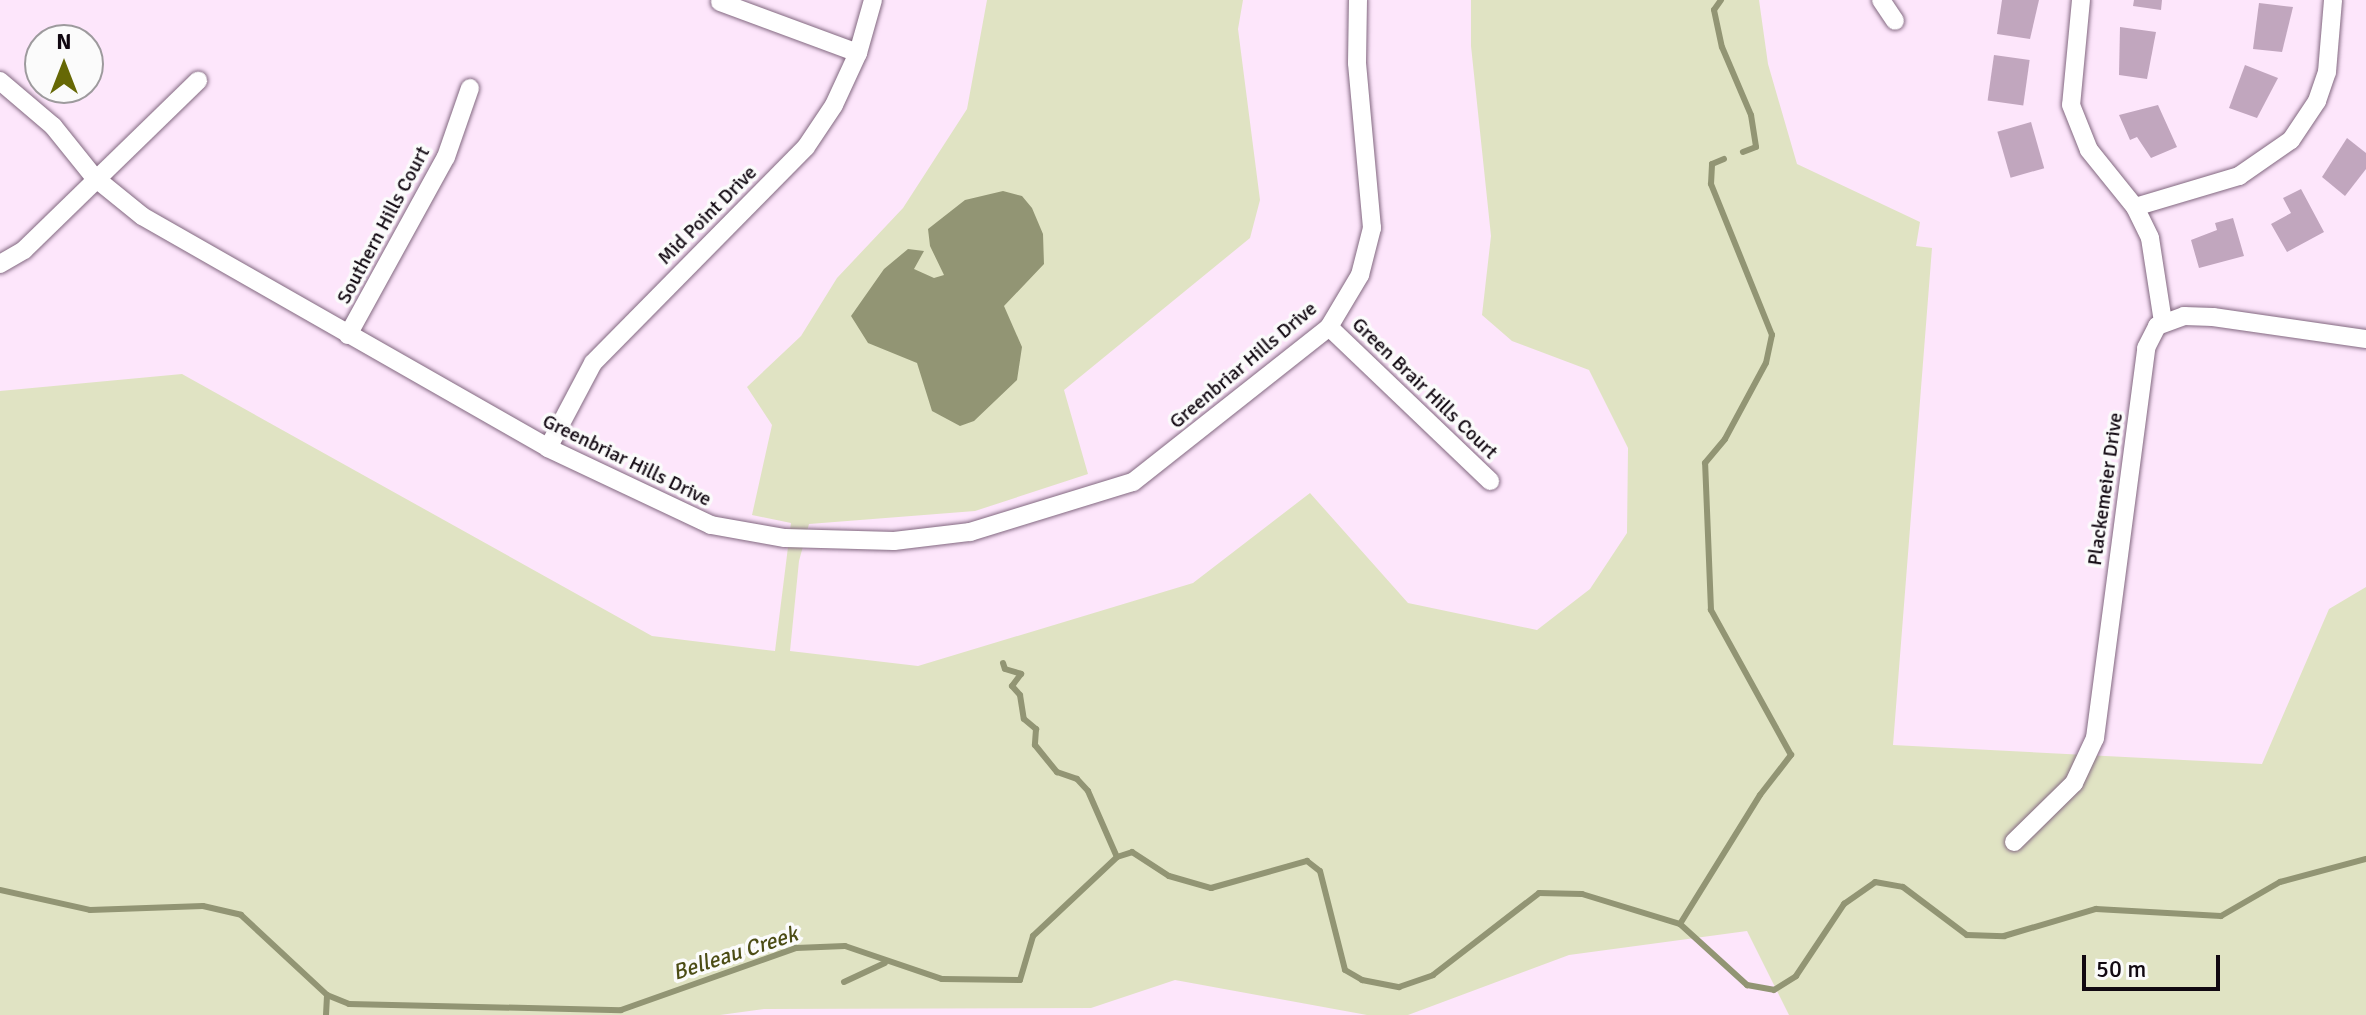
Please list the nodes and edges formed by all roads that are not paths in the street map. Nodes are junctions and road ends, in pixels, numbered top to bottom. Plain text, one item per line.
1 (873, 0) edge
2 (1358, 0) edge
3 (1881, 0) edge
4 (2081, 0) edge
5 (2333, 0) edge
6 (720, 2) dead end
7 (1895, 21) dead end
8 (858, 53) junction
9 (0, 81) edge
10 (198, 81) dead end
11 (470, 88) dead end
12 (94, 177) junction
13 (2135, 207) junction
14 (0, 264) edge
15 (2163, 322) junction
16 (1329, 327) junction
17 (348, 335) junction
18 (2366, 339) edge
19 (548, 448) junction
20 (1490, 481) dead end
21 (2014, 842) dead end

1 - 8 street, Mid Point Drive
2 - 16 street, Greenbriar Hills Drive
3 - 7 street
4 - 13 street
5 - 13 street
6 - 8 street
8 - 19 street, Mid Point Drive
9 - 12 street, Greenbriar Hills Drive
10 - 12 street
11 - 17 street, Southern Hills Court
12 - 14 street
12 - 17 street, Greenbriar Hills Drive
13 - 15 street
15 - 18 street
15 - 21 street, Plackemeier Drive
16 - 19 street, Greenbriar Hills Drive
16 - 20 street, Green Brair Hills Court
17 - 19 street, Greenbriar Hills Drive

